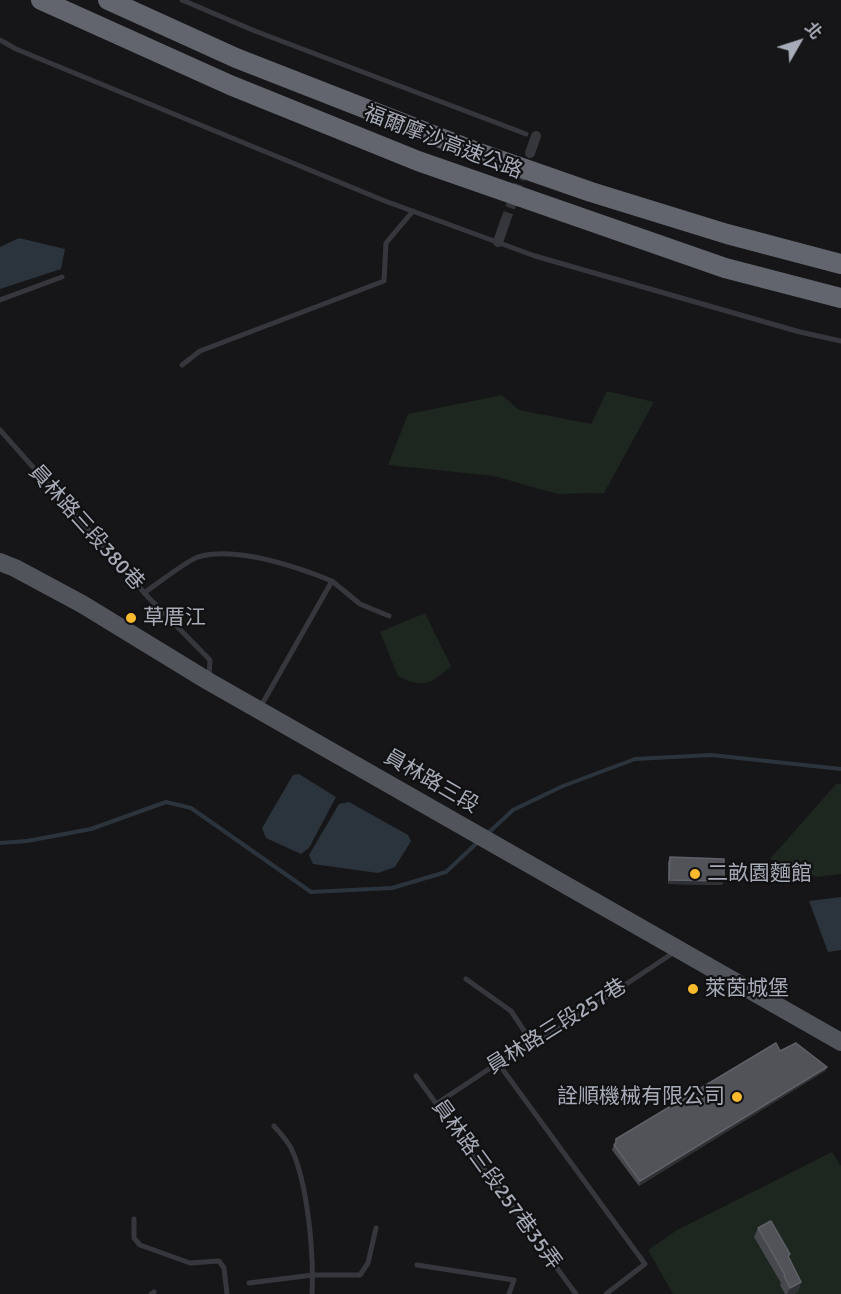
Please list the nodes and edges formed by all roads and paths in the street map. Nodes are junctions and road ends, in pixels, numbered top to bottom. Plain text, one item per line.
1 (40, 0) edge
2 (108, 0) edge
3 (182, 0) edge
4 (0, 39) edge
5 (531, 135) joint
6 (531, 153) tunnel mouth
7 (413, 211) junction
8 (505, 222) tunnel mouth
9 (498, 242) junction
10 (841, 264) edge
11 (62, 277) dead end
12 (841, 298) edge
13 (0, 300) edge
14 (841, 341) edge
15 (182, 365) dead end
16 (0, 430) edge
17 (0, 562) edge
18 (332, 581) junction
19 (144, 593) junction
20 (389, 616) dead end
21 (208, 681) junction
22 (259, 710) junction
23 (677, 950) junction
24 (465, 979) dead end
25 (531, 1041) junction
26 (841, 1042) edge
27 (498, 1063) junction
28 (416, 1076) dead end
29 (436, 1104) junction
30 (274, 1126) dead end
31 (134, 1219) dead end
32 (376, 1228) dead end
33 (417, 1266) dead end
34 (313, 1275) junction
35 (249, 1283) dead end
36 (226, 1294) edge
37 (312, 1294) edge
38 (509, 1294) edge
39 (576, 1294) edge
40 (606, 1294) edge

1 - 12 highway, 福爾摩沙高速公路
2 - 10 highway, 福爾摩沙高速公路
3 - 5 lane
4 - 7 lane
5 - 6 street
7 - 9 lane
7 - 15 lane
8 - 9 street
9 - 14 lane
11 - 13 lane
16 - 19 lane, 員林路三段380巷
17 - 21 main road, 員林路三段
18 - 19 lane
18 - 20 lane
18 - 22 lane
19 - 21 lane, 員林路三段380巷
21 - 22 main road, 員林路三段
22 - 23 main road, 員林路三段
23 - 25 lane, 員林路三段257巷
23 - 26 main road, 員林路三段
24 - 25 lane
25 - 27 lane, 員林路三段257巷
27 - 29 lane, 員林路三段257巷
27 - 40 lane
28 - 29 lane, 員林路三段257巷35弄
29 - 39 lane, 員林路三段257巷35弄
30 - 34 lane
31 - 36 lane
32 - 34 lane
33 - 38 lane
34 - 35 lane
34 - 37 lane

